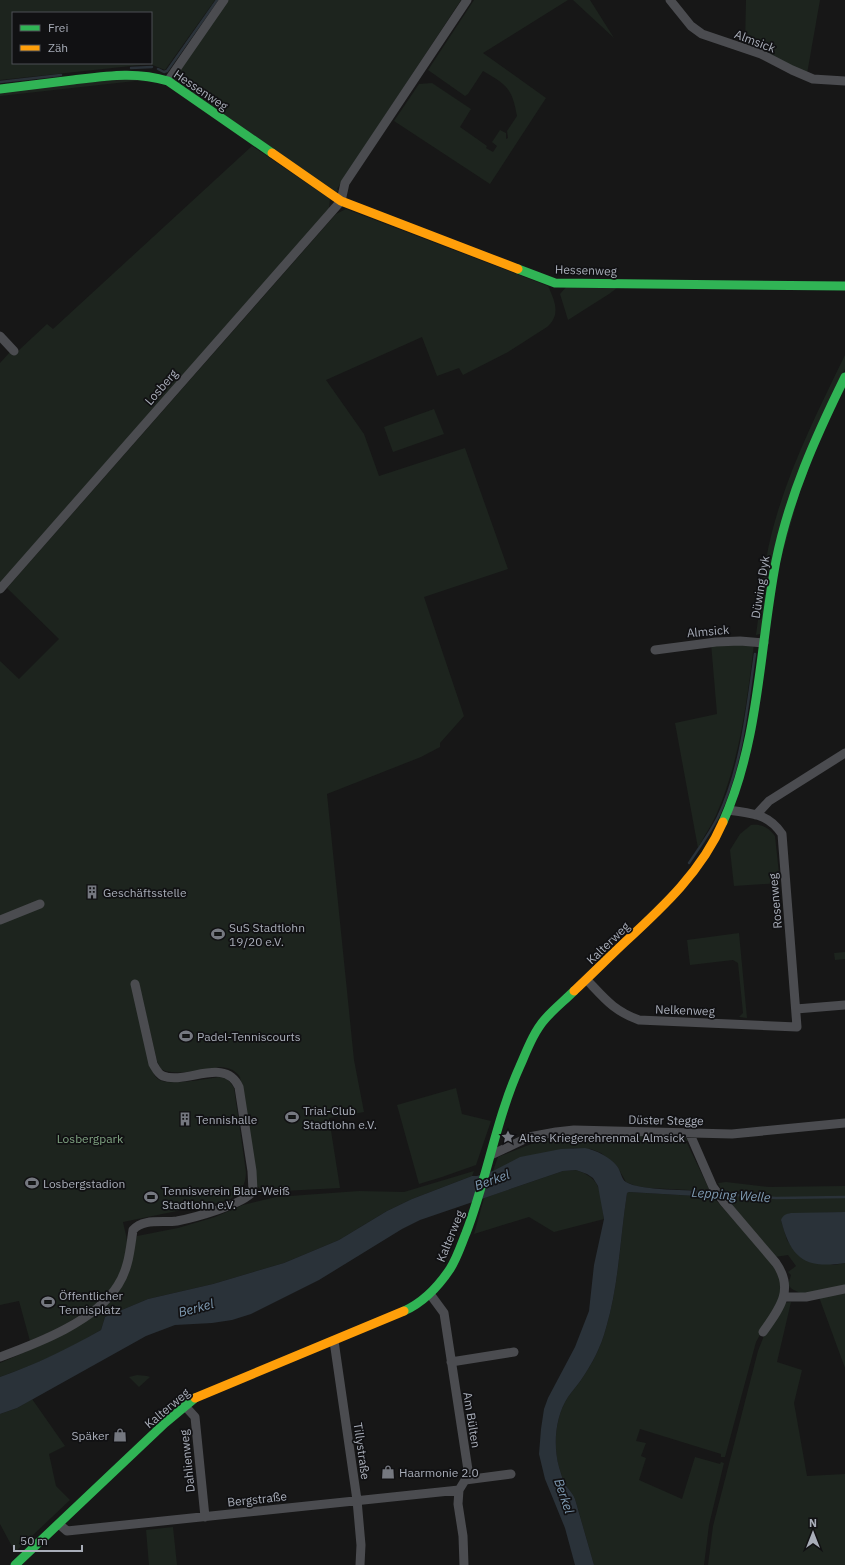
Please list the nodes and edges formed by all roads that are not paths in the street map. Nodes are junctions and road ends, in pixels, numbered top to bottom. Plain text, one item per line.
1 (224, 0) edge
2 (467, 0) edge
3 (670, 0) edge
4 (168, 81) junction
5 (845, 81) edge
6 (0, 89) edge
7 (341, 201) junction
8 (845, 286) edge
9 (0, 336) edge
10 (14, 351) dead end
11 (845, 376) edge
12 (0, 589) edge
13 (764, 643) junction
14 (654, 650) dead end
15 (845, 753) edge
16 (729, 810) junction
17 (756, 815) junction
18 (40, 904) dead end
19 (0, 920) edge
20 (587, 980) junction
21 (135, 984) dead end
22 (845, 1005) edge
23 (796, 1009) junction
24 (797, 1027) joint
25 (845, 1123) edge
26 (689, 1132) junction
27 (491, 1155) junction
28 (845, 1289) edge
29 (430, 1294) junction
30 (784, 1297) junction
31 (763, 1332) dead end
32 (334, 1341) junction
33 (514, 1352) dead end
34 (0, 1357) edge
35 (451, 1362) junction
36 (185, 1406) junction
37 (511, 1474) dead end
38 (465, 1480) junction
39 (459, 1490) junction
40 (357, 1500) junction
41 (205, 1516) junction
42 (59, 1524) junction
43 (15, 1565) edge
44 (360, 1565) edge
45 (464, 1565) edge

1 - 4 street
2 - 7 street
3 - 5 street, Almsick
4 - 6 street, Hessenweg
4 - 7 street, Hessenweg
7 - 8 street, Hessenweg
7 - 12 street, Losberg
9 - 10 street
11 - 13 street, Düwing Dyk
13 - 14 street, Almsick
13 - 16 street, Düwing Dyk
15 - 17 street
16 - 17 street, Rosenweg
16 - 20 street, Kalterweg
17 - 23 street, Rosenweg
18 - 19 street
20 - 24 street, Nelkenweg
20 - 27 street, Kalterweg
21 - 34 street
22 - 23 street
23 - 24 street, Rosenweg
25 - 26 street, Düster Stegge
26 - 27 street, Düster Stegge
26 - 30 street
27 - 29 street, Kalterweg
28 - 30 street
29 - 32 street, Kalterweg
29 - 35 street, Am Bülten
30 - 31 street
32 - 36 street, Kalterweg
32 - 40 street, Tillystraße
33 - 35 street
35 - 38 street, Am Bülten
36 - 41 street, Dahlienweg
36 - 42 street, Kalterweg
37 - 38 street
38 - 39 street, Am Bülten
39 - 40 street, Bergstraße
39 - 45 street
40 - 41 street, Bergstraße
40 - 44 street, Tillystraße
41 - 42 street, Bergstraße
42 - 43 street, Kalterweg

